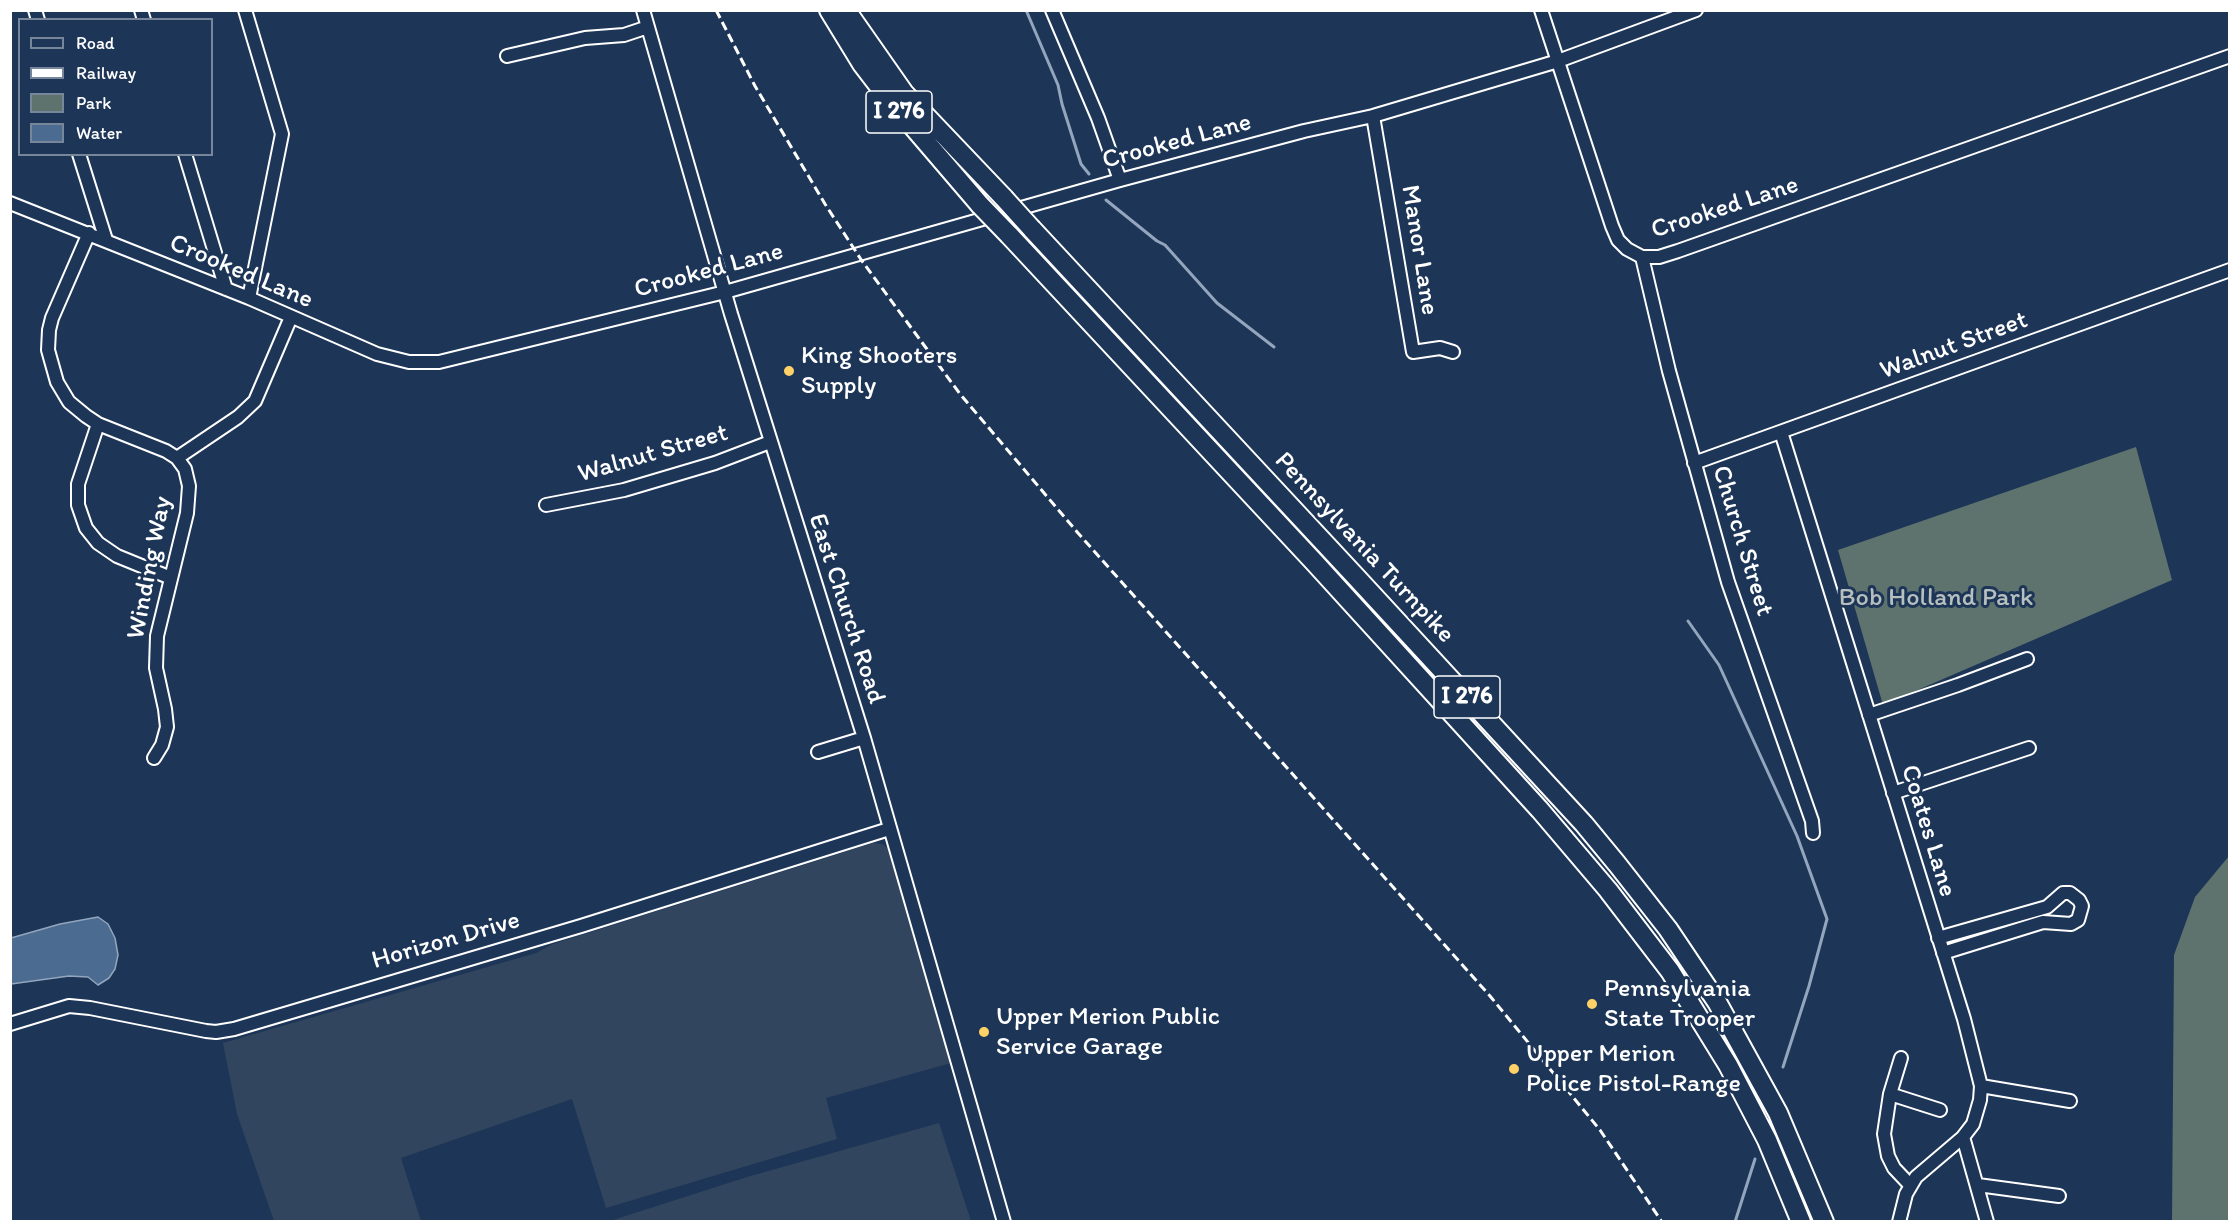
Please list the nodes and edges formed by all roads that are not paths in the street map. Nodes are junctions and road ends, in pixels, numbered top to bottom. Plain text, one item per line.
1 (245, 10) edge
2 (643, 10) edge
3 (829, 10) edge
4 (846, 10) edge
5 (1052, 10) edge
6 (1541, 10) edge
7 (1696, 10) edge
8 (648, 27) junction
9 (507, 56) dead end
10 (2229, 56) edge
11 (1558, 61) junction
12 (1373, 116) junction
13 (80, 156) edge
14 (186, 156) edge
15 (1120, 180) junction
16 (10, 203) edge
17 (89, 233) junction
18 (106, 240) junction
19 (1641, 257) junction
20 (2229, 270) edge
21 (226, 288) junction
22 (725, 292) junction
23 (249, 298) junction
24 (291, 317) junction
25 (1453, 352) dead end
26 (98, 424) junction
27 (1781, 432) junction
28 (770, 442) junction
29 (177, 458) junction
30 (1694, 463) junction
31 (546, 505) dead end
32 (171, 578) junction
33 (2026, 658) dead end
34 (1869, 715) junction
35 (864, 738) junction
36 (2030, 748) dead end
37 (818, 752) dead end
38 (154, 758) dead end
39 (1893, 793) junction
40 (889, 829) junction
41 (1813, 833) dead end
42 (1938, 938) junction
43 (1943, 953) junction
44 (10, 1024) edge
45 (1901, 1058) dead end
46 (1981, 1086) junction
47 (1890, 1094) junction
48 (2070, 1101) dead end
49 (1940, 1110) dead end
50 (1963, 1137) junction
51 (1910, 1185) junction
52 (1978, 1185) junction
53 (2059, 1196) dead end
54 (1004, 1221) edge
55 (1801, 1221) edge
56 (1824, 1221) edge
57 (1899, 1221) edge
58 (1987, 1221) edge

1 - 23 street
2 - 8 street, East Church Road
3 - 55 highway, Pennsylvania Turnpike / I 276, bridge
4 - 56 highway, Pennsylvania Turnpike / I 276, bridge
5 - 15 street
6 - 11 street
7 - 11 street
8 - 9 street
8 - 22 street, East Church Road
10 - 19 street, Crooked Lane
11 - 12 street, Crooked Lane
11 - 19 street, Crooked Lane
12 - 15 street, Crooked Lane
12 - 25 street, Manor Lane
13 - 18 street
14 - 21 street
15 - 22 street, Crooked Lane
16 - 17 street, Crooked Lane
17 - 18 street, Crooked Lane
17 - 26 street
18 - 21 street, Crooked Lane
19 - 30 street, Church Street
20 - 27 street, Walnut Street
21 - 23 street, Crooked Lane
22 - 24 street, Crooked Lane
22 - 28 street, East Church Road
23 - 24 street, Crooked Lane
24 - 29 street
26 - 29 street
26 - 32 street
27 - 30 street, Walnut Street
27 - 34 street, Coates Lane
28 - 31 street, Walnut Street
28 - 35 street, East Church Road
29 - 32 street, Winding Way
30 - 41 street, Church Street
32 - 38 street, Winding Way
33 - 34 street
34 - 39 street, Coates Lane
35 - 37 street
35 - 40 street, East Church Road
36 - 39 street
39 - 42 street, Coates Lane
40 - 44 street, Horizon Drive
40 - 54 street, East Church Road
42 - 43 street, Coates Lane
42 - 43 street
43 - 46 street, Coates Lane
45 - 47 street
46 - 48 street
46 - 50 street, Coates Lane
47 - 49 street
47 - 51 street
50 - 51 street, Coates Lane
50 - 52 street
51 - 57 street, Coates Lane
52 - 53 street
52 - 58 street

